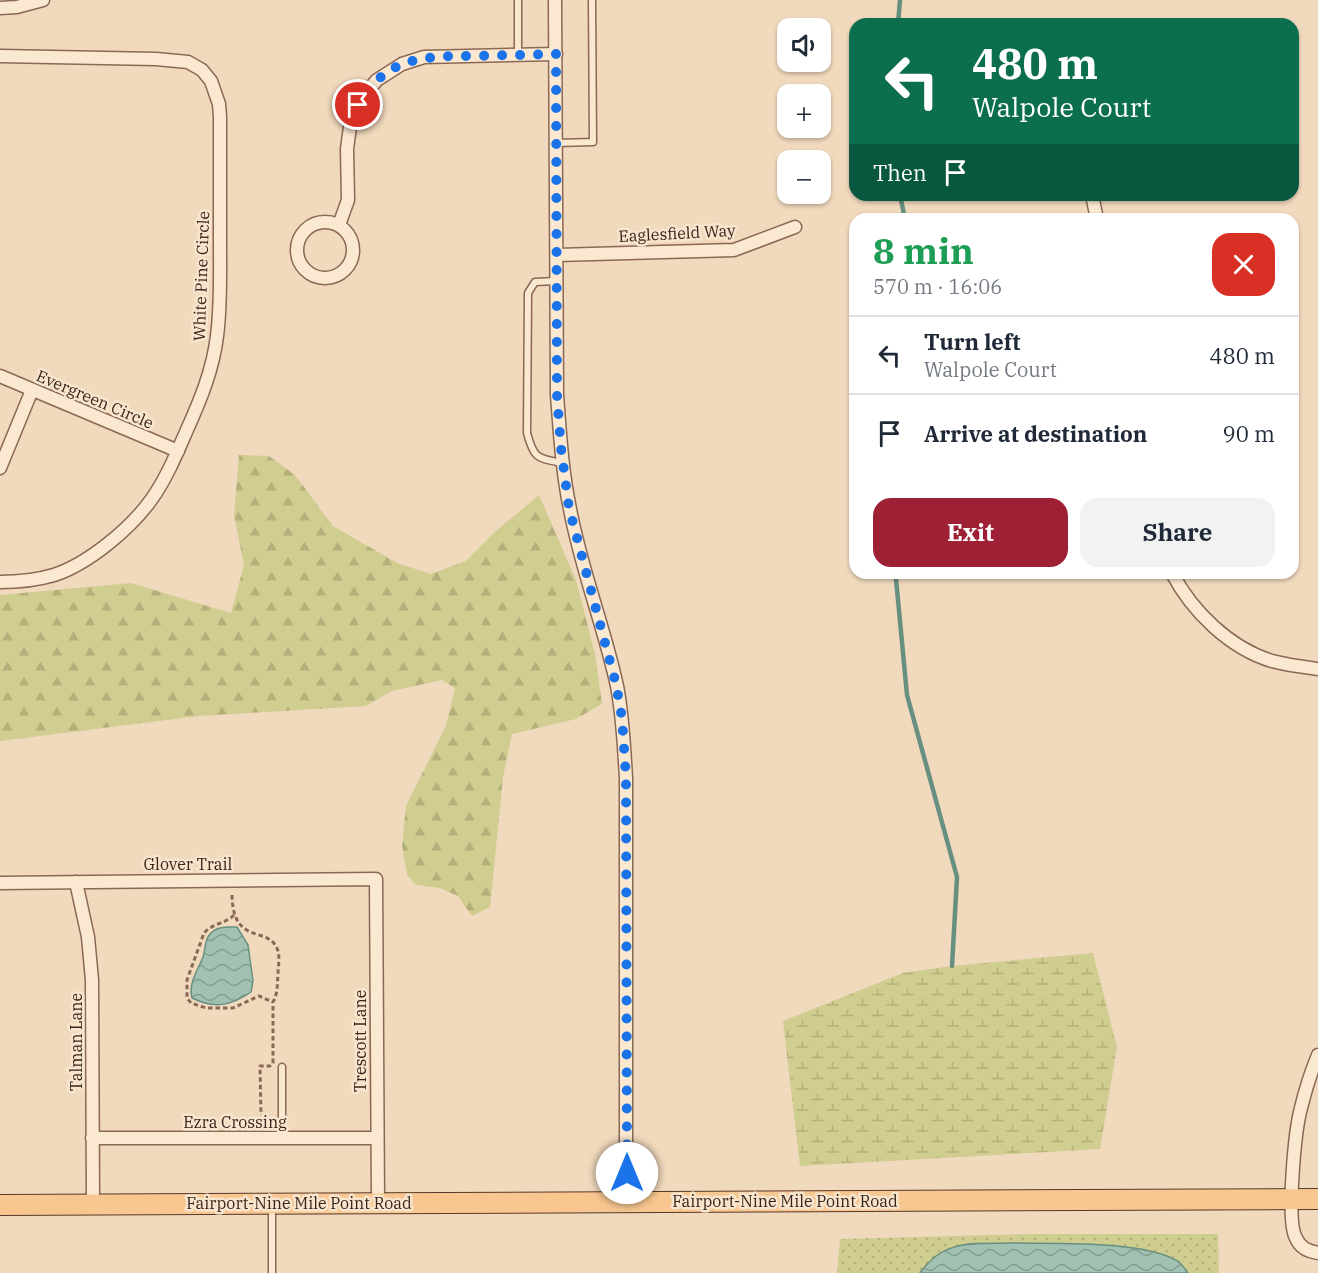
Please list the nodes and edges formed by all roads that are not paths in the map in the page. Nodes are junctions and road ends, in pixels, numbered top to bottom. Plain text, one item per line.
1 (43, 0) edge
2 (518, 0) edge
3 (555, 0) edge
4 (592, 0) edge
5 (0, 8) edge
6 (556, 54) junction
7 (518, 55) junction
8 (0, 56) edge
9 (556, 143) junction
10 (339, 225) junction
11 (795, 227) dead end
12 (557, 255) junction
13 (557, 281) junction
14 (0, 376) edge
15 (32, 390) junction
16 (178, 451) junction
17 (563, 463) junction
18 (0, 468) edge
19 (1175, 579) edge
20 (0, 582) edge
21 (1318, 669) edge
22 (376, 879) joint
23 (76, 882) junction
24 (0, 883) edge
25 (1318, 1055) edge
26 (282, 1067) dead end
27 (92, 1138) junction
28 (282, 1138) junction
29 (377, 1138) junction
30 (1291, 1199) junction
31 (1318, 1199) edge
32 (626, 1201) junction
33 (272, 1203) junction
34 (378, 1203) junction
35 (93, 1204) junction
36 (0, 1205) edge
37 (1318, 1253) edge
38 (272, 1273) edge

1 - 5 street
2 - 7 lane
3 - 6 street
4 - 9 lane
6 - 7 street
6 - 9 street
7 - 10 street
8 - 16 street, White Pine Circle
9 - 12 street
10 - 10 street
11 - 12 street, Eaglesfield Way
12 - 13 street
13 - 17 street
13 - 17 lane
14 - 15 street, Evergreen Circle
15 - 16 street, Evergreen Circle
15 - 18 street
16 - 20 street, White Pine Circle
17 - 32 street
19 - 21 street
22 - 23 street, Glover Trail
22 - 29 street, Trescott Lane
23 - 24 street, Glover Trail
23 - 27 street, Talman Lane
25 - 30 street
26 - 28 lane
27 - 28 street, Ezra Crossing
27 - 35 street, Talman Lane
28 - 29 street, Ezra Crossing
29 - 34 street, Trescott Lane
30 - 31 main road, Fairport-Nine Mile Point Road
30 - 32 main road, Fairport-Nine Mile Point Road
30 - 37 street
32 - 34 main road, Fairport-Nine Mile Point Road
33 - 34 main road, Fairport-Nine Mile Point Road
33 - 35 main road, Fairport-Nine Mile Point Road
33 - 38 lane
35 - 36 main road, Fairport-Nine Mile Point Road

